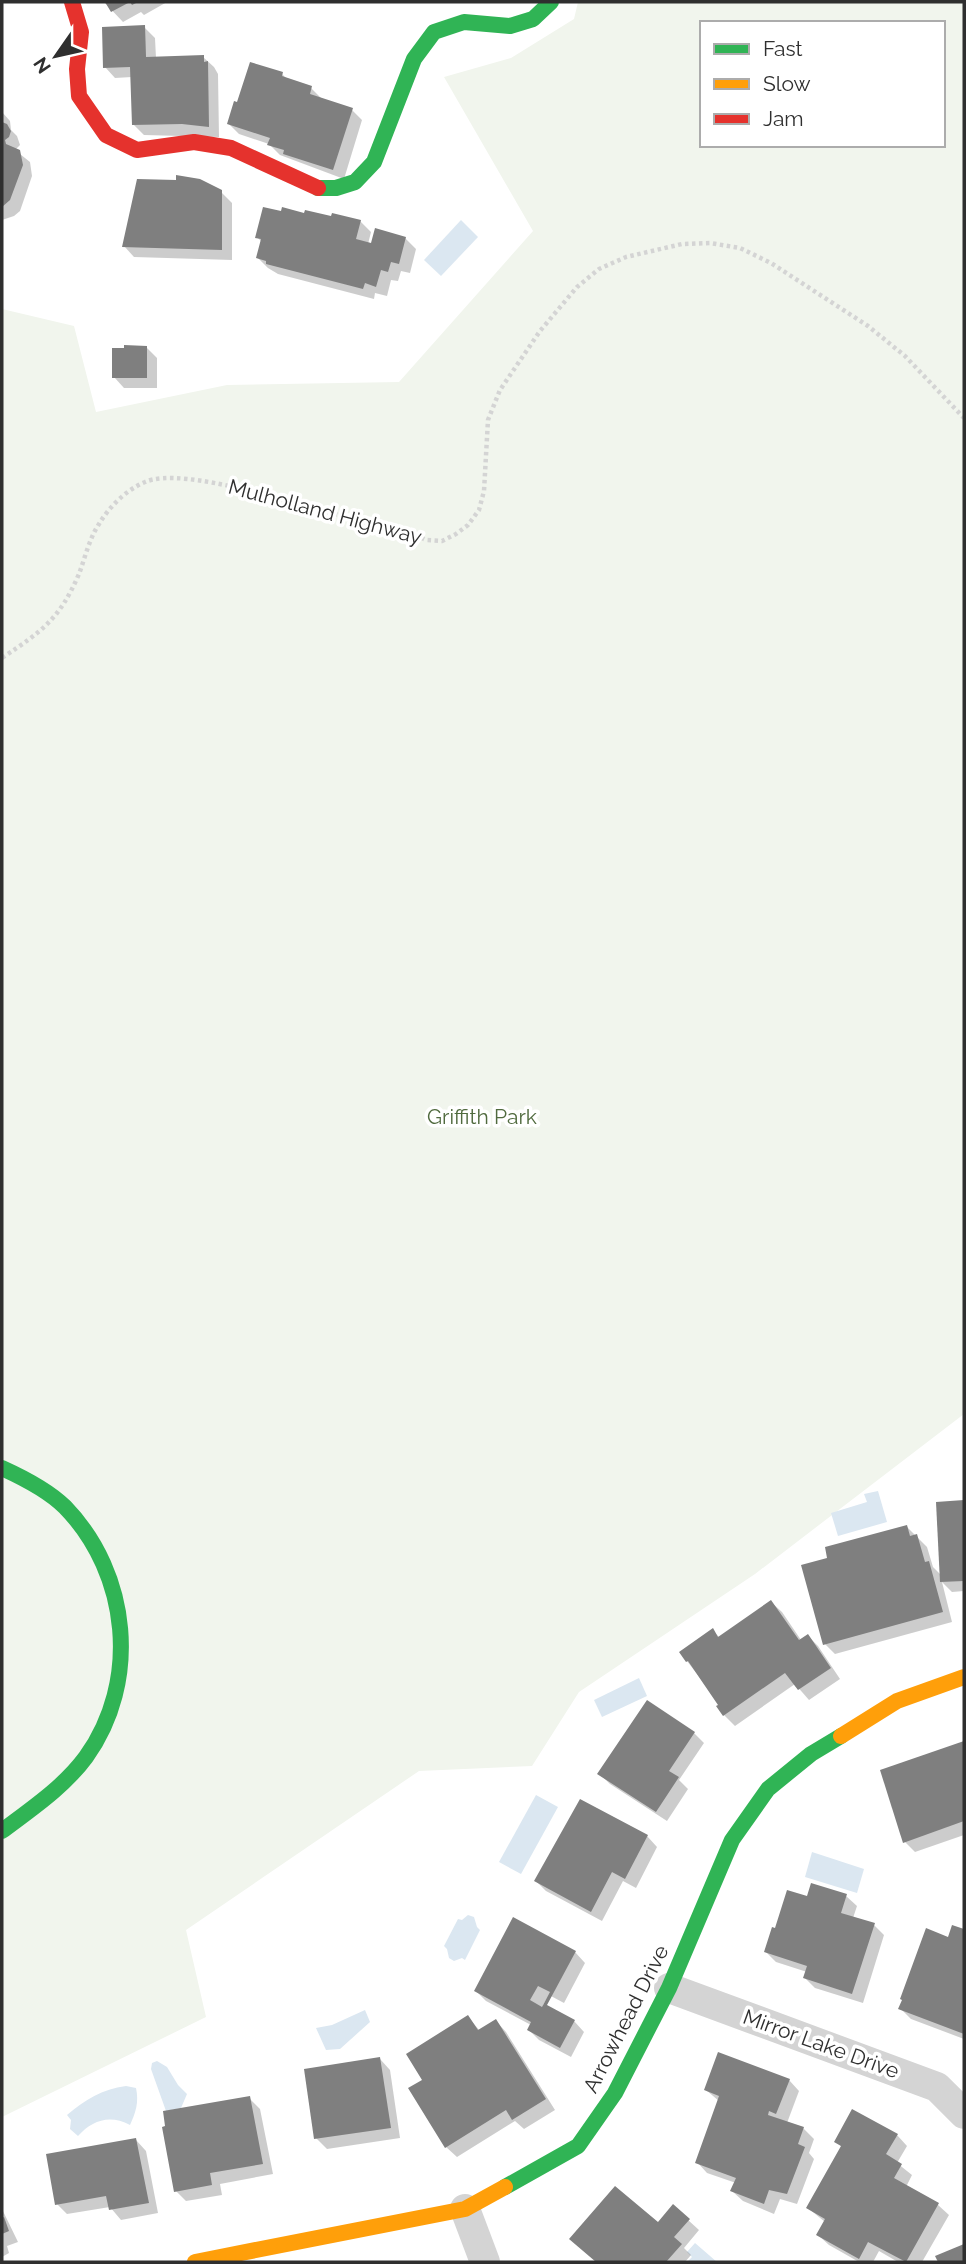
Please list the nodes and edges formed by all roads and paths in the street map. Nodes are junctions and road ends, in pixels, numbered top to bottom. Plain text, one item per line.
1 (72, 2) edge
2 (551, 2) edge
3 (964, 418) edge
4 (2, 658) edge
5 (2, 1468) edge
6 (964, 1677) edge
7 (2, 1831) edge
8 (669, 1988) junction
9 (964, 2114) edge
10 (465, 2210) junction
11 (195, 2262) edge
12 (485, 2262) edge

1 - 2 street
3 - 4 path, Mulholland Highway
5 - 7 street
6 - 8 street, Arrowhead Drive
8 - 9 street, Mirror Lake Drive
8 - 10 street, Arrowhead Drive
10 - 11 street, Arrowhead Drive
10 - 12 street

